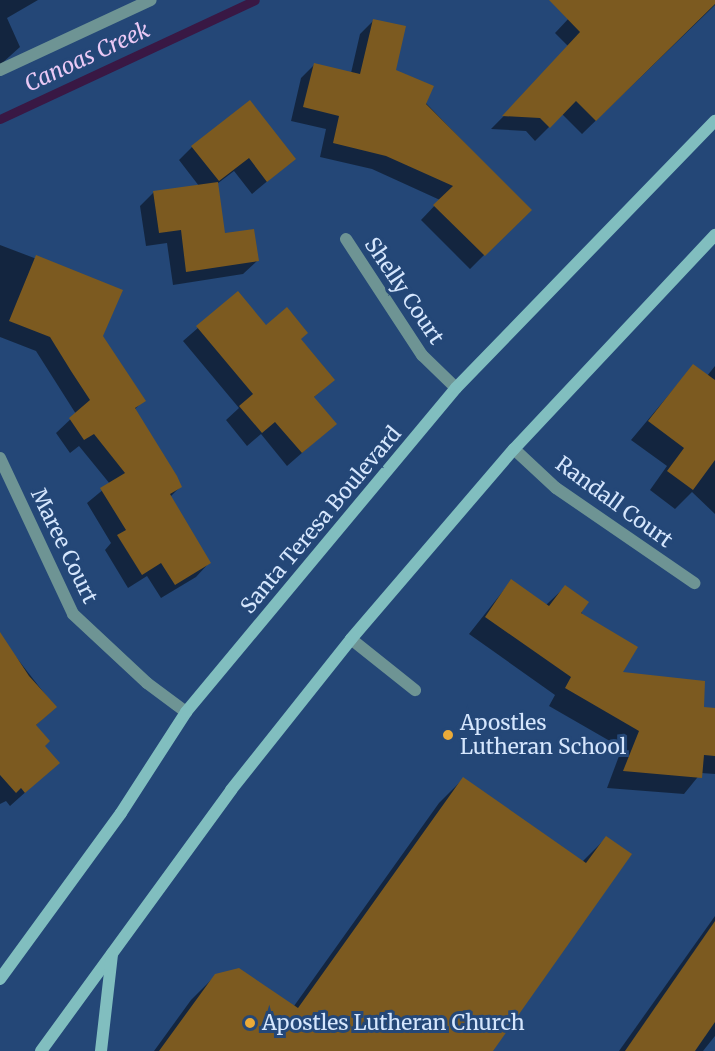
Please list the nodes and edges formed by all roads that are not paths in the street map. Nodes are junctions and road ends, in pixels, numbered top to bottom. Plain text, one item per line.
1 (151, 0) edge
2 (0, 70) edge
3 (715, 121) edge
4 (715, 235) edge
5 (346, 239) dead end
6 (456, 388) junction
7 (514, 449) junction
8 (0, 458) edge
9 (694, 583) dead end
10 (351, 639) junction
11 (415, 690) dead end
12 (186, 712) junction
13 (112, 951) junction
14 (0, 979) edge
15 (41, 1051) edge
16 (101, 1051) edge

1 - 2 street
3 - 6 main road, Santa Teresa Boulevard
4 - 7 main road
5 - 6 street, Shelly Court
6 - 12 main road, Santa Teresa Boulevard
7 - 9 street, Randall Court
7 - 10 main road
8 - 12 street, Maree Court
10 - 11 street
10 - 13 main road
12 - 14 main road, Santa Teresa Boulevard
13 - 15 main road
13 - 16 main road

